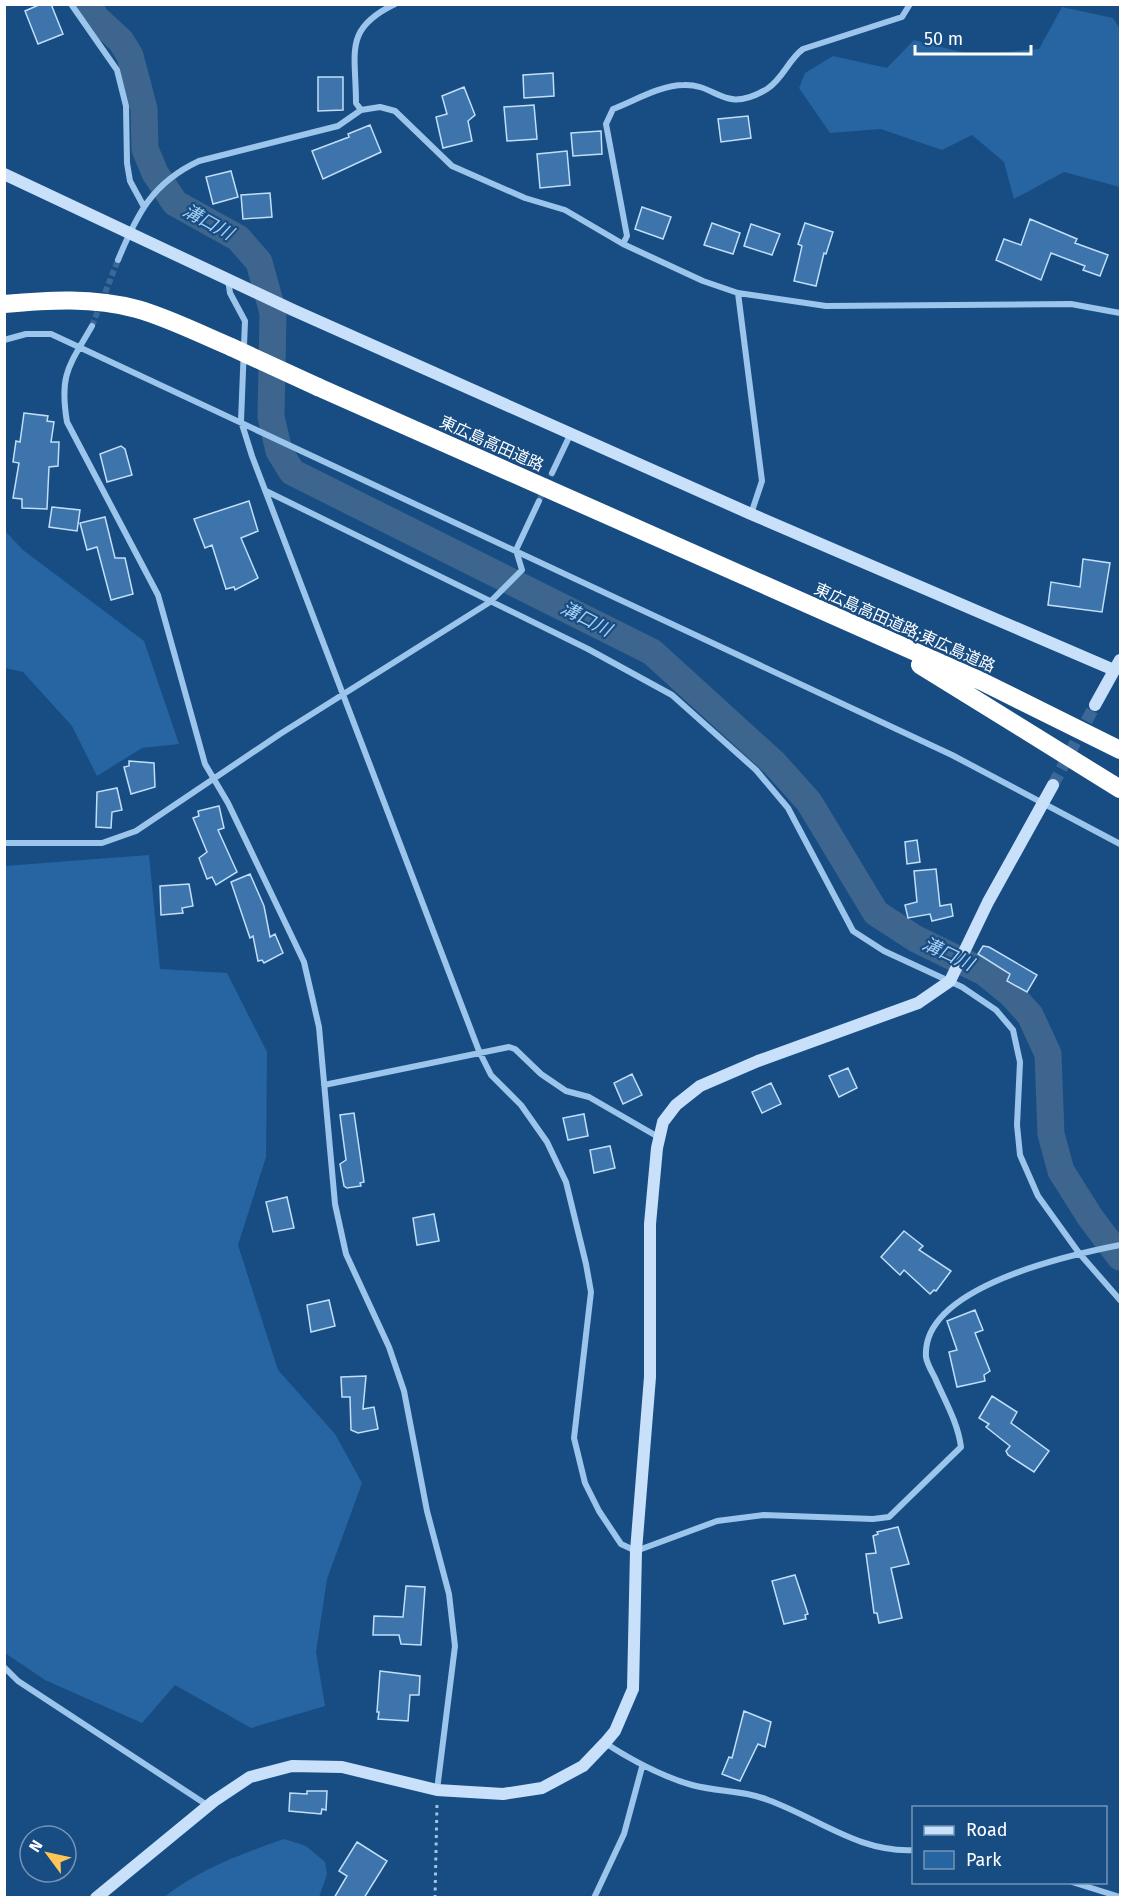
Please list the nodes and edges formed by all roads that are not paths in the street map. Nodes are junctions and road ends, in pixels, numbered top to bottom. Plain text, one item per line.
1 (71, 4) edge
2 (395, 4) edge
3 (910, 4) edge
4 (362, 110) junction
5 (4, 174) edge
6 (143, 206) junction
7 (129, 233) junction
8 (623, 244) junction
9 (118, 260) tunnel mouth
10 (228, 279) junction
11 (738, 293) junction
12 (4, 304) edge
13 (1120, 313) edge
14 (92, 326) tunnel mouth
15 (4, 340) edge
16 (80, 348) junction
17 (241, 421) junction
18 (571, 433) junction
19 (552, 473) tunnel mouth
20 (265, 490) junction
21 (539, 501) tunnel mouth
22 (751, 514) junction
23 (516, 550) junction
24 (490, 602) junction
25 (801, 602) junction
26 (917, 663) junction
27 (1118, 668) edge
28 (981, 681) junction
29 (343, 694) junction
30 (1095, 705) tunnel mouth
31 (1120, 741) edge
32 (1120, 750) edge
33 (1120, 764) edge
34 (214, 778) junction
35 (1053, 784) tunnel mouth
36 (1120, 789) edge
37 (1042, 805) junction
38 (4, 843) edge
39 (1120, 844) edge
40 (950, 981) junction
41 (478, 1051) junction
42 (324, 1085) junction
43 (660, 1138) junction
44 (1120, 1245) edge
45 (1079, 1253) junction
46 (1120, 1300) edge
47 (636, 1551) junction
48 (4, 1667) edge
49 (605, 1743) junction
50 (642, 1767) junction
51 (437, 1790) junction
52 (208, 1806) junction
53 (912, 1850) edge
54 (1078, 1884) edge
55 (103, 1895) edge
56 (1120, 1897) edge
57 (594, 1898) edge

1 - 6 street
2 - 4 street
3 - 8 street
4 - 6 street
4 - 8 street
5 - 7 street
6 - 7 street
7 - 9 street
7 - 10 street
8 - 11 street
10 - 17 street
10 - 18 street
11 - 13 street
11 - 22 street
12 - 25 highway, 東広島高田道路, bridge
14 - 16 street
15 - 16 street
16 - 17 street
16 - 34 street
17 - 20 street
17 - 23 street
18 - 19 street
18 - 22 street
20 - 24 street
20 - 29 street
21 - 23 street
22 - 27 street
23 - 24 street
23 - 37 street
24 - 29 street
24 - 40 street
25 - 26 highway, 東広島高田道路;東広島道路
25 - 28 highway, 東広島高田道路;東広島道路
26 - 33 highway, 東広島高田道路;東広島道路
26 - 36 highway
27 - 30 street
28 - 31 highway
28 - 32 highway, 東広島高田道路;東広島道路
29 - 34 street
29 - 41 street
34 - 38 street
34 - 42 street
35 - 37 street
37 - 39 street
37 - 40 street
40 - 43 street
40 - 45 street
41 - 42 street
41 - 43 street
41 - 47 street
42 - 51 street
43 - 47 street
44 - 45 street
45 - 46 street
45 - 47 street
47 - 49 street
48 - 52 street
49 - 50 street
49 - 51 street
50 - 53 street
50 - 57 street
51 - 52 street
52 - 55 street
54 - 56 street

